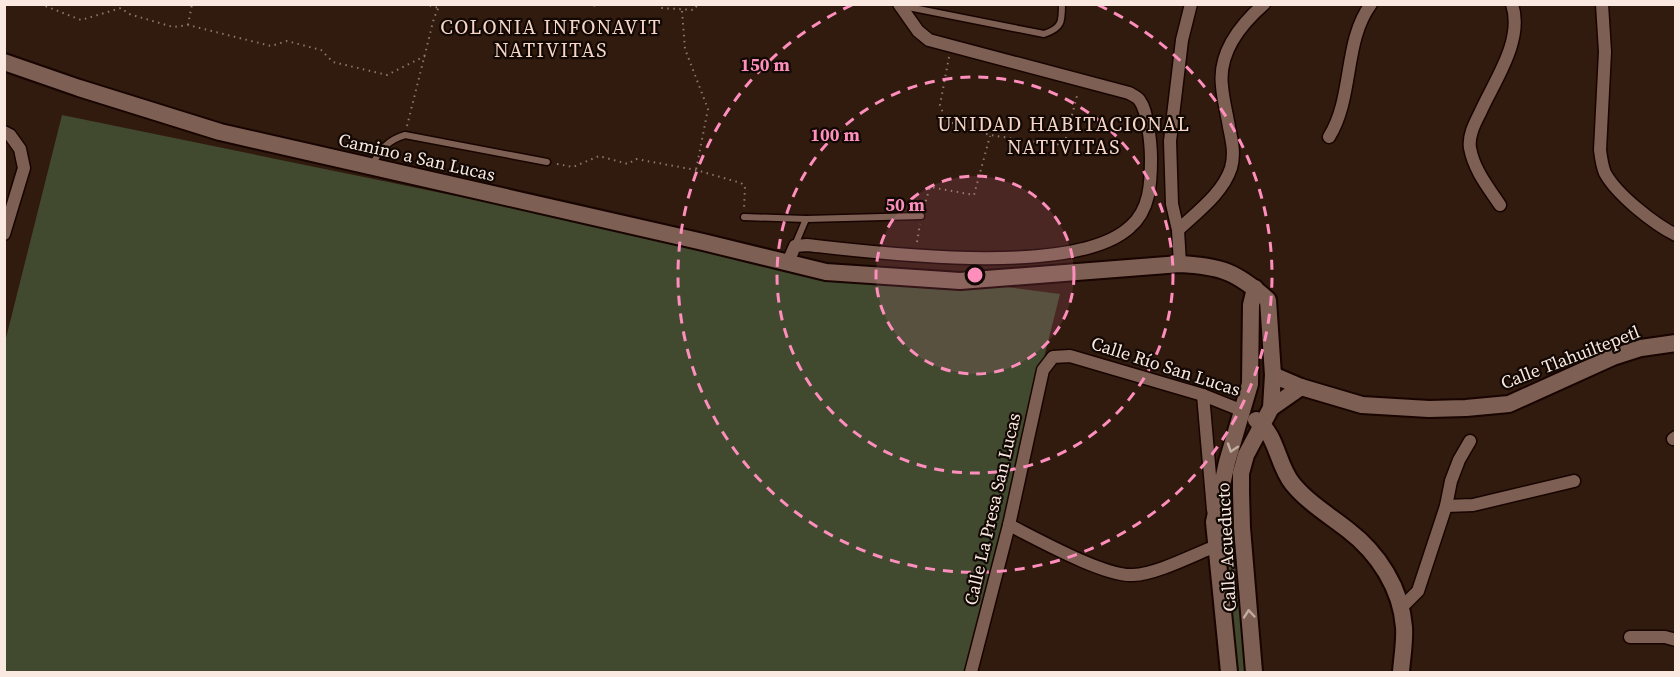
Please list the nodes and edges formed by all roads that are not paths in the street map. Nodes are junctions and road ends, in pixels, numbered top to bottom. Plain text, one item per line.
1 (1062, 4) edge
2 (1191, 4) edge
3 (1264, 4) edge
4 (1371, 4) edge
5 (1512, 4) edge
6 (1602, 4) edge
7 (899, 5) edge
8 (922, 7) edge
9 (4, 62) edge
10 (4, 132) edge
11 (1329, 137) dead end
12 (547, 162) road end
13 (372, 166) junction
14 (1500, 205) dead end
15 (921, 216) road end
16 (744, 218) road end
17 (806, 219) junction
18 (1178, 230) junction
19 (4, 234) edge
20 (1676, 235) edge
21 (795, 246) junction
22 (788, 262) junction
23 (1180, 264) junction
24 (1255, 288) junction
25 (1676, 343) edge
26 (1252, 348) junction
27 (1272, 350) junction
28 (1053, 357) joint
29 (1273, 375) junction
30 (1301, 387) junction
31 (1203, 395) junction
32 (1271, 408) junction
33 (1244, 411) junction
34 (1262, 424) junction
35 (1470, 441) dead end
36 (1574, 481) dead end
37 (1446, 506) junction
38 (1009, 525) junction
39 (1242, 528) junction
40 (1215, 535) junction
41 (1401, 608) junction
42 (1630, 637) dead end
43 (1676, 640) edge
44 (971, 672) edge
45 (1229, 672) edge
46 (1254, 672) edge
47 (1401, 672) edge

1 - 8 lane
2 - 18 street
3 - 18 street
4 - 11 street
5 - 14 street
6 - 20 street
7 - 8 lane
7 - 21 street
9 - 13 street, Camino a San Lucas
10 - 19 street
12 - 13 lane
13 - 22 street, Camino a San Lucas
15 - 17 lane
16 - 17 lane
17 - 21 lane
18 - 23 street
21 - 22 street
22 - 23 street, Camino a San Lucas
23 - 24 street, Camino a San Lucas
24 - 26 street, Calle Acueducto
24 - 27 street
25 - 30 street, Calle Tlahuiltepetl
26 - 27 street
26 - 33 street, Calle Acueducto
27 - 29 street
28 - 31 street, Calle Río San Lucas
28 - 38 street, Calle La Presa San Lucas
29 - 30 street, Calle Tlahuiltepetl
29 - 32 street
30 - 32 street
31 - 33 street, Calle Río San Lucas
31 - 40 street, Calle Acueducto
32 - 34 street, Calle Acueducto
33 - 34 street, Calle Río San Lucas
33 -> 40 street, Calle Acueducto
34 - 39 street, Calle Acueducto
34 - 41 street
35 - 37 street
36 - 37 street
37 - 41 street
38 - 40 street
38 - 44 street, Calle La Presa San Lucas
39 - 40 street
46 -> 39 street, Calle Acueducto
40 - 45 street, Calle Acueducto
41 - 47 street
42 - 43 street

